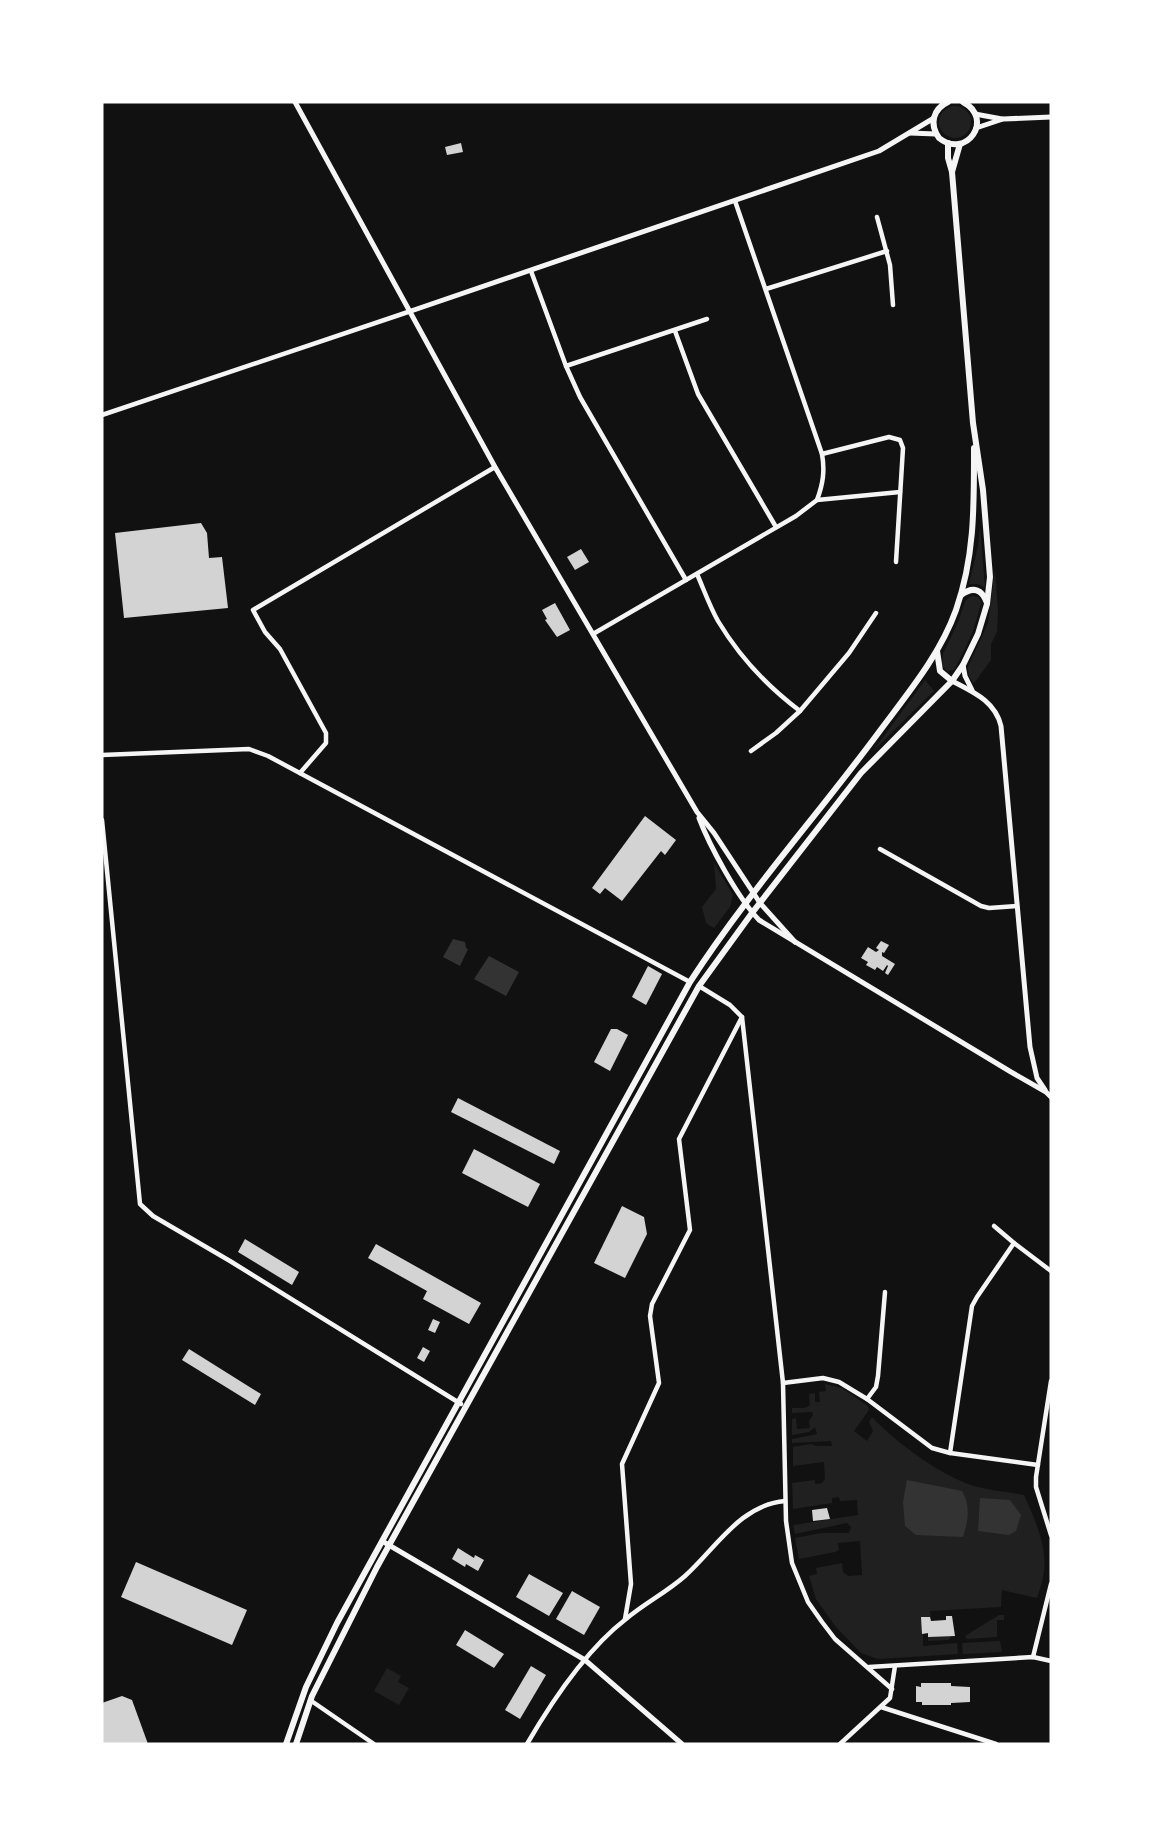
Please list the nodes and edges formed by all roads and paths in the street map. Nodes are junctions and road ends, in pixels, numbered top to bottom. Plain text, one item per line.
1 (295, 102) edge
2 (948, 102) edge
3 (966, 103) edge
4 (975, 114) junction
5 (1051, 117) edge
6 (934, 118) junction
7 (1003, 119) junction
8 (976, 128) junction
9 (910, 134) junction
10 (936, 134) junction
11 (948, 143) junction
12 (960, 144) junction
13 (952, 172) junction
14 (735, 201) junction
15 (877, 217) dead end
16 (887, 251) junction
17 (531, 271) junction
18 (766, 289) junction
19 (893, 306) dead end
20 (411, 311) junction
21 (706, 319) dead end
22 (675, 331) junction
23 (566, 366) junction
24 (102, 416) edge
25 (973, 423) junction
26 (822, 454) junction
27 (495, 467) junction
28 (900, 492) junction
29 (817, 500) junction
30 (776, 527) junction
31 (896, 562) dead end
32 (697, 574) junction
33 (686, 580) junction
34 (961, 596) junction
35 (987, 604) junction
36 (876, 613) dead end
37 (593, 634) junction
38 (937, 651) junction
39 (963, 665) junction
40 (952, 681) junction
41 (973, 692) junction
42 (800, 711) junction
43 (751, 751) dead end
44 (102, 756) edge
45 (300, 773) junction
46 (697, 812) junction
47 (102, 820) edge
48 (714, 833) junction
49 (706, 837) junction
50 (880, 849) dead end
51 (753, 894) junction
52 (760, 903) junction
53 (746, 904) junction
54 (1017, 906) junction
55 (752, 913) junction
56 (795, 942) junction
57 (690, 982) junction
58 (699, 986) junction
59 (742, 1017) junction
60 (1049, 1094) edge
61 (994, 1227) dead end
62 (1014, 1243) junction
63 (1051, 1270) edge
64 (885, 1292) dead end
65 (1051, 1381) edge
66 (783, 1383) junction
67 (867, 1399) junction
68 (458, 1402) junction
69 (465, 1408) junction
70 (950, 1453) junction
71 (1038, 1465) junction
72 (785, 1501) junction
73 (1051, 1535) edge
74 (382, 1541) junction
75 (389, 1545) junction
76 (1051, 1584) edge
77 (625, 1619) junction
78 (1033, 1657) junction
79 (585, 1660) junction
80 (1051, 1661) edge
81 (868, 1666) junction
82 (895, 1666) junction
83 (892, 1689) junction
84 (310, 1700) junction
85 (881, 1707) junction
86 (286, 1744) edge
87 (296, 1744) edge
88 (374, 1744) edge
89 (527, 1744) edge
90 (682, 1744) edge
91 (840, 1744) edge
92 (996, 1744) edge

1 - 20 street
2 - 6 main road
3 - 4 main road
4 - 7 street
4 - 8 main road
5 - 7 street
6 - 9 street
6 - 10 main road
7 - 8 street
8 - 12 main road
9 - 10 street
9 - 14 street
10 - 11 main road
11 - 12 main road
11 - 13 main road
12 - 13 main road
13 - 25 main road
14 - 17 street
14 - 18 street
15 - 16 street
16 - 18 street
16 - 19 street
17 - 20 street
17 - 23 street
18 - 26 street
20 - 24 street
20 - 27 street
21 - 22 street
22 - 23 street
22 - 30 street
23 - 33 street
25 - 34 main road
25 - 35 main road
26 - 28 street
26 - 29 street
27 - 37 street
27 - 45 street
28 - 29 street
28 - 31 street
29 - 30 street
30 - 32 street
32 - 33 street
32 - 42 street
33 - 37 street
34 - 35 main road
34 - 38 main road
35 - 39 main road
36 - 42 street
37 - 46 street
38 - 40 main road
38 - 51 main road
39 - 40 main road
39 - 41 street
40 - 41 street
40 - 52 main road
41 - 54 street
42 - 43 street
44 - 45 street
45 - 57 street
46 - 48 street
46 - 49 street
47 - 68 street
48 - 49 street
48 - 51 street
49 - 53 street
50 - 54 street
51 - 52 street
51 - 53 main road
52 - 55 main road
52 - 56 street
53 - 55 street
53 - 57 main road
54 - 60 street
55 - 56 street
55 - 58 main road
56 - 60 street
57 - 68 main road
58 - 59 street
58 - 69 main road
59 - 66 street
59 - 77 street
61 - 62 street
62 - 63 street
62 - 70 street
64 - 67 street
65 - 71 street
66 - 67 street
66 - 72 street
67 - 70 street
68 - 69 street
68 - 74 main road
69 - 75 main road
70 - 71 street
71 - 73 street
72 - 77 street
72 - 81 street
74 - 75 street
74 - 86 main road
75 - 79 street
75 - 84 main road
76 - 78 street
77 - 79 street
78 - 80 street
78 - 82 street
79 - 89 street
79 - 90 street
81 - 82 street
81 - 83 street
82 - 83 street
83 - 85 street
84 - 87 main road
84 - 88 street
85 - 91 street
85 - 92 street

